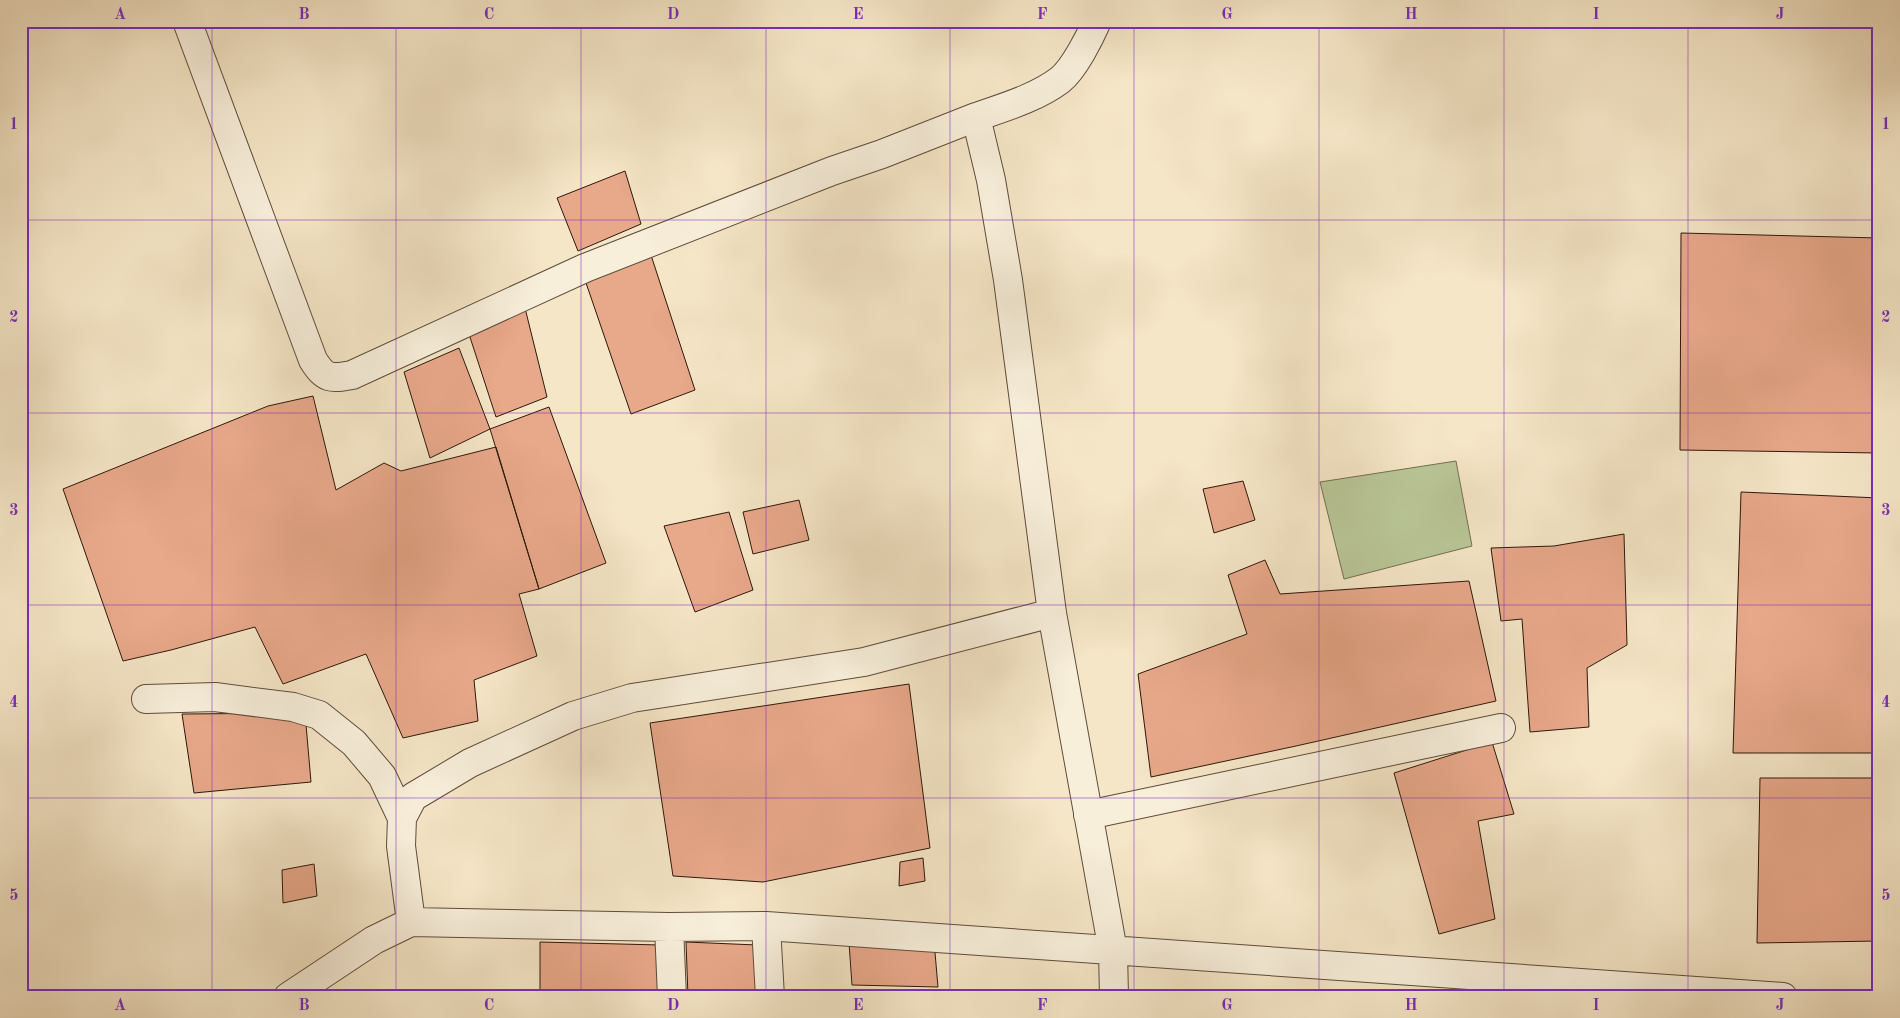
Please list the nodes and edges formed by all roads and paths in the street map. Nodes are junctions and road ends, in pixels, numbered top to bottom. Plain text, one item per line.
1 (188, 21) edge
2 (1097, 21) edge
3 (976, 117) junction
4 (1052, 614) junction
5 (146, 699) dead end
6 (1501, 728) dead end
7 (1088, 815) junction
8 (402, 818) junction
9 (411, 922) junction
10 (766, 926) junction
11 (668, 927) junction
12 (1113, 950) junction
13 (1591, 990) edge
14 (288, 997) edge
15 (672, 997) edge
16 (770, 997) edge
17 (1114, 997) edge
18 (1783, 997) edge

1 - 3 street
2 - 3 street
3 - 4 street
4 - 7 street
4 - 8 street
5 - 8 street
6 - 7 street
7 - 12 street
8 - 9 street
9 - 11 street
9 - 14 street
10 - 11 street
10 - 12 street
10 - 16 street
11 - 15 street
12 - 13 street
12 - 17 street
13 - 18 street

